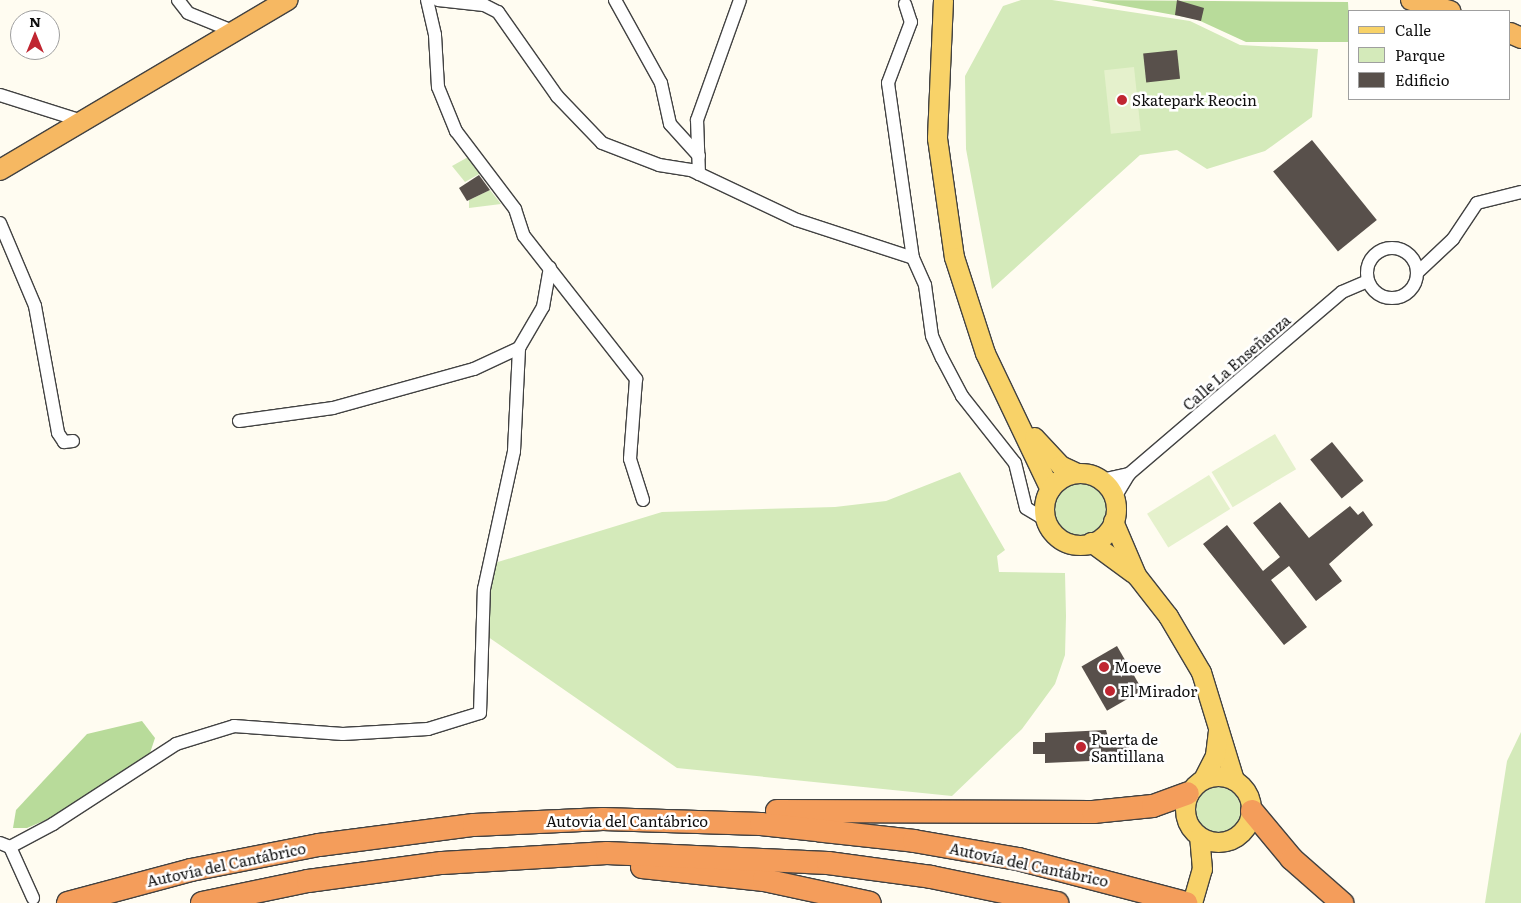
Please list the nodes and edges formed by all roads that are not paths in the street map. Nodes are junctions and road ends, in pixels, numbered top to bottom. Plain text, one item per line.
1 (178, 0) edge
2 (288, 0) edge
3 (427, 0) edge
4 (438, 0) edge
5 (615, 0) edge
6 (740, 0) edge
7 (943, 0) edge
8 (955, 0) edge
9 (1410, 0) edge
10 (905, 4) dead end
11 (1446, 10) edge
12 (943, 27) junction
13 (235, 32) junction
14 (0, 95) edge
15 (82, 122) junction
16 (698, 156) junction
17 (0, 170) edge
18 (699, 174) junction
19 (1521, 192) edge
20 (0, 223) edge
21 (913, 258) junction
22 (550, 268) junction
23 (1418, 272) junction
24 (1368, 281) junction
25 (519, 348) junction
26 (239, 421) dead end
27 (1020, 421) junction
28 (73, 441) dead end
29 (1076, 473) junction
30 (1129, 474) junction
31 (1101, 480) junction
32 (1050, 489) junction
33 (1114, 499) junction
34 (643, 500) dead end
35 (1046, 520) junction
36 (1113, 521) junction
37 (1091, 542) junction
38 (1136, 575) junction
39 (1218, 728) junction
40 (1234, 780) junction
41 (1196, 786) junction
42 (1252, 811) junction
43 (1199, 836) junction
44 (1223, 842) junction
45 (5, 845) edge
46 (250, 857) junction
47 (1202, 870) junction
48 (267, 889) junction
49 (33, 898) dead end
50 (68, 903) edge
51 (202, 903) edge
52 (870, 903) edge
53 (1057, 903) edge
54 (1186, 903) edge
55 (1192, 903) edge
56 (1342, 903) edge

1 - 13 street
2 - 13 highway
3 - 22 street
4 - 18 street
5 - 16 street
6 - 16 street
7 - 12 main road
8 - 12 main road
9 - 11 highway
10 - 21 street
12 - 27 main road
13 - 15 highway
14 - 15 street
15 - 17 highway
16 - 18 street
18 - 21 street
19 - 23 street
20 - 28 street
21 - 35 street
22 - 25 street
22 - 34 street
23 - 24 street
23 - 24 street
24 - 30 street, Calle La Enseñanza
25 - 26 street
25 - 45 street
27 - 29 main road
27 - 32 main road
29 - 31 main road
29 - 32 main road
30 - 31 street, Calle La Enseñanza
30 - 33 street, Calle La Enseñanza
31 - 33 main road
32 - 35 main road
33 - 36 main road
35 - 37 main road
36 - 37 main road
36 - 38 main road
37 - 38 main road
38 - 39 main road
39 - 40 main road
39 - 41 main road
40 - 41 main road
40 - 42 main road
41 - 43 main road
41 - 46 highway
42 - 44 main road
42 - 56 highway
43 - 44 main road
43 - 47 main road
44 - 47 main road
45 - 49 street
46 - 50 highway, Autovía del Cantábrico
46 - 54 highway, Autovía del Cantábrico
47 - 55 main road
48 - 51 highway, Autovía del Cantábrico
48 - 52 highway
48 - 53 highway, Autovía del Cantábrico

